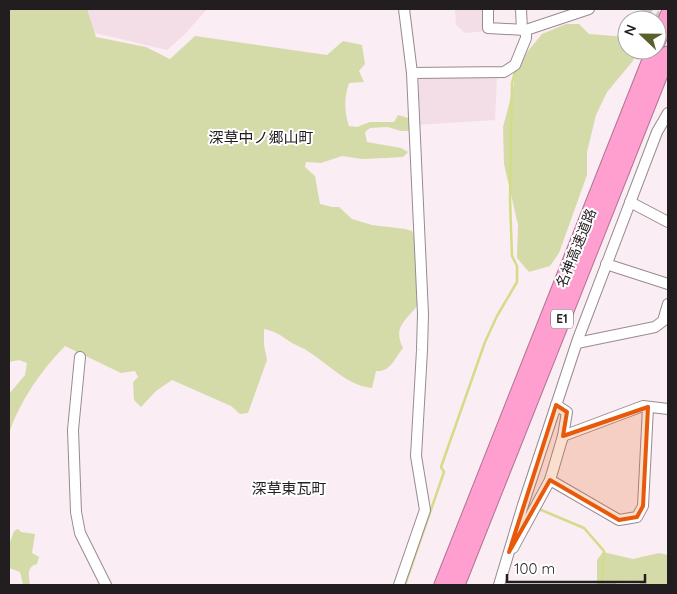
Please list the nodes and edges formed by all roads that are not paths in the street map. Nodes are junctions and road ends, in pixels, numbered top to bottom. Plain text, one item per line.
1 (404, 9) edge
2 (488, 9) edge
3 (521, 9) edge
4 (589, 9) edge
5 (524, 30) junction
6 (668, 54) edge
7 (650, 60) edge
8 (412, 73) junction
9 (668, 113) edge
10 (630, 202) junction
11 (668, 222) edge
12 (606, 264) junction
13 (668, 284) edge
14 (668, 304) edge
15 (576, 343) junction
16 (80, 357) dead end
17 (556, 406) junction
18 (648, 407) junction
19 (668, 409) edge
20 (563, 436) junction
21 (550, 480) junction
22 (509, 552) junction
23 (106, 585) edge
24 (399, 585) edge
25 (442, 585) edge
26 (457, 585) edge
27 (499, 585) edge

1 - 8 street
2 - 5 street
3 - 5 street
4 - 5 street
5 - 8 street
6 - 26 highway, 名神高速道路 / E1
7 - 25 highway, 名神高速道路 / E1
8 - 24 street
9 - 10 street
10 - 11 street
10 - 12 street
12 - 13 street
12 - 15 street
14 - 15 street
15 - 17 street
16 - 23 street
17 - 20 street
17 - 22 street
18 - 19 street
18 - 20 street
18 - 21 street
20 - 21 street
21 - 22 street
22 - 27 street

